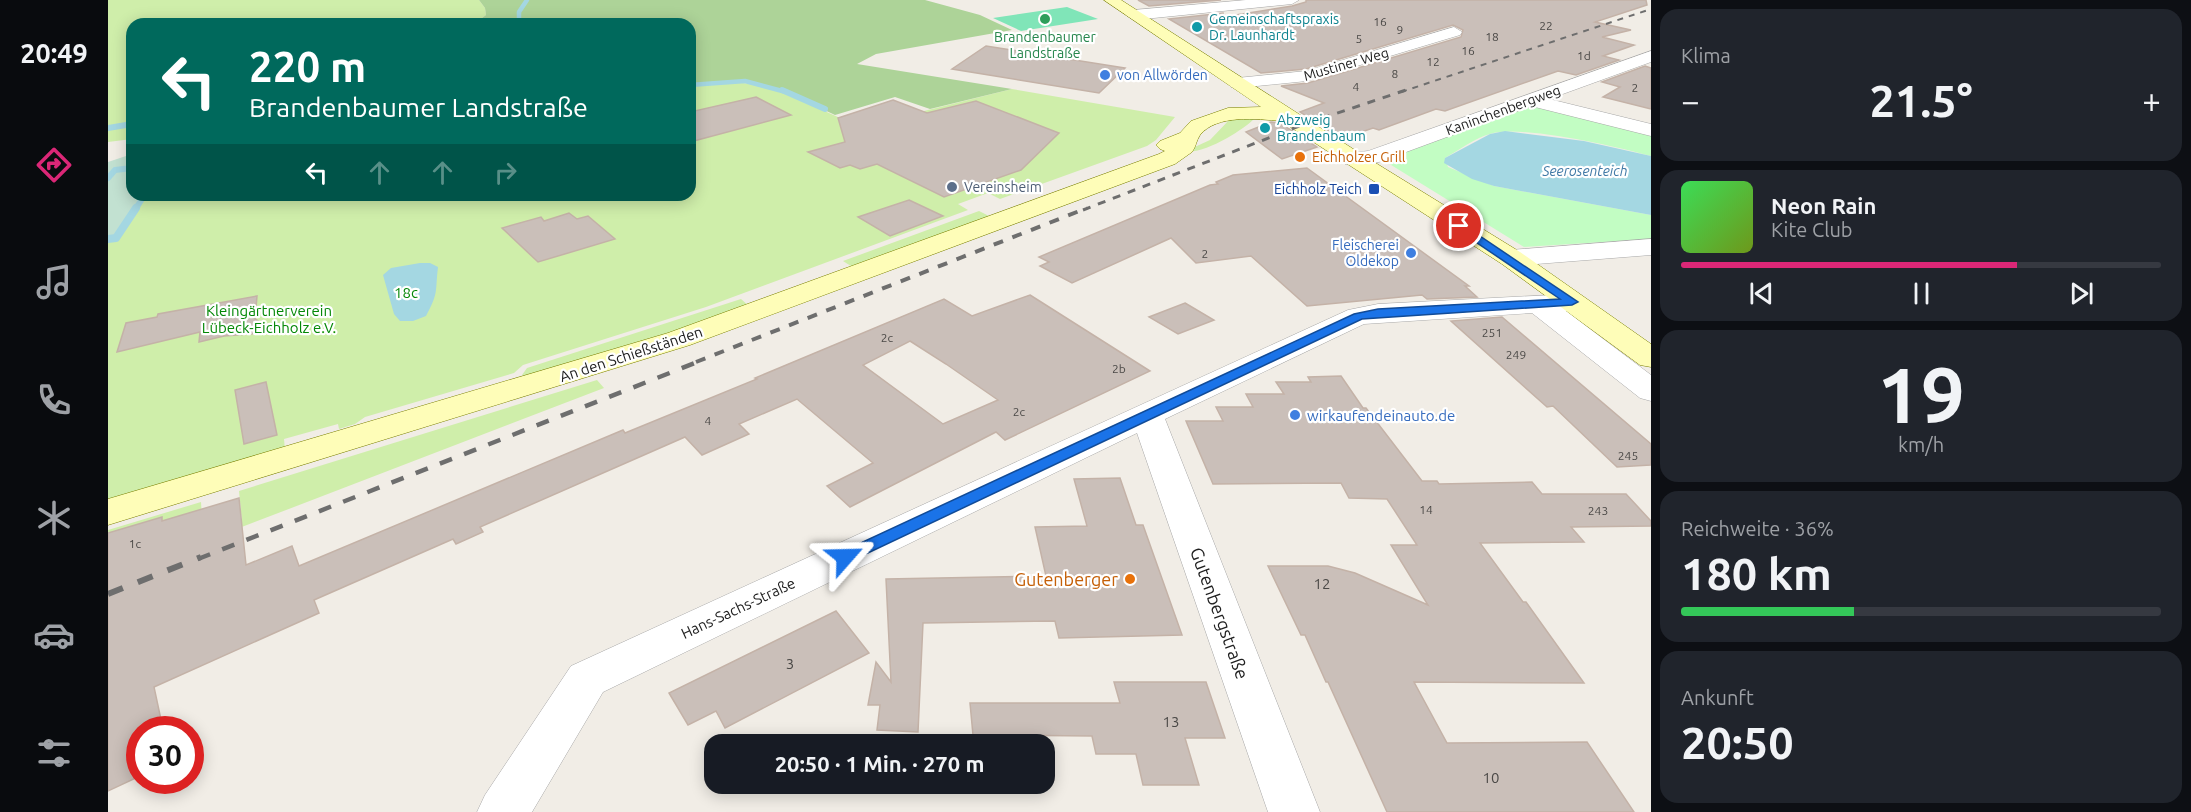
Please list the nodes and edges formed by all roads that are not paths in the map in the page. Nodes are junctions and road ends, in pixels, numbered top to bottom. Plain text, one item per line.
1 (1111, 0) edge
2 (1292, 0) edge
3 (1134, 15) junction
4 (1454, 32) dead end
5 (1651, 56) edge
6 (1238, 93) junction
7 (1530, 100) junction
8 (1288, 116) junction
9 (1198, 127) junction
10 (1651, 130) edge
11 (1353, 159) junction
12 (1651, 247) edge
13 (1511, 258) junction
14 (1572, 302) junction
15 (1539, 303) junction
16 (1651, 358) edge
17 (1651, 391) edge
18 (1147, 415) junction
19 (108, 512) edge
20 (503, 812) edge
21 (1294, 812) edge

1 - 3 street
2 - 3 street
3 - 6 street
4 - 6 street, Mustiner Weg
5 - 7 street, Kaninchenbergweg
6 - 8 street
6 - 9 street, An den Schießständen
6 - 9 street
7 - 10 street
7 - 11 street, Kaninchenbergweg
8 - 9 street, An den Schießständen
8 - 11 street
9 - 19 street, An den Schießständen
11 - 13 street
12 - 13 street
13 - 14 street
14 - 15 street, Hans-Sachs-Straße
14 - 16 street
15 - 17 street
15 - 18 street, Hans-Sachs-Straße
18 - 20 street, Hans-Sachs-Straße
18 - 21 street, Gutenbergstraße

